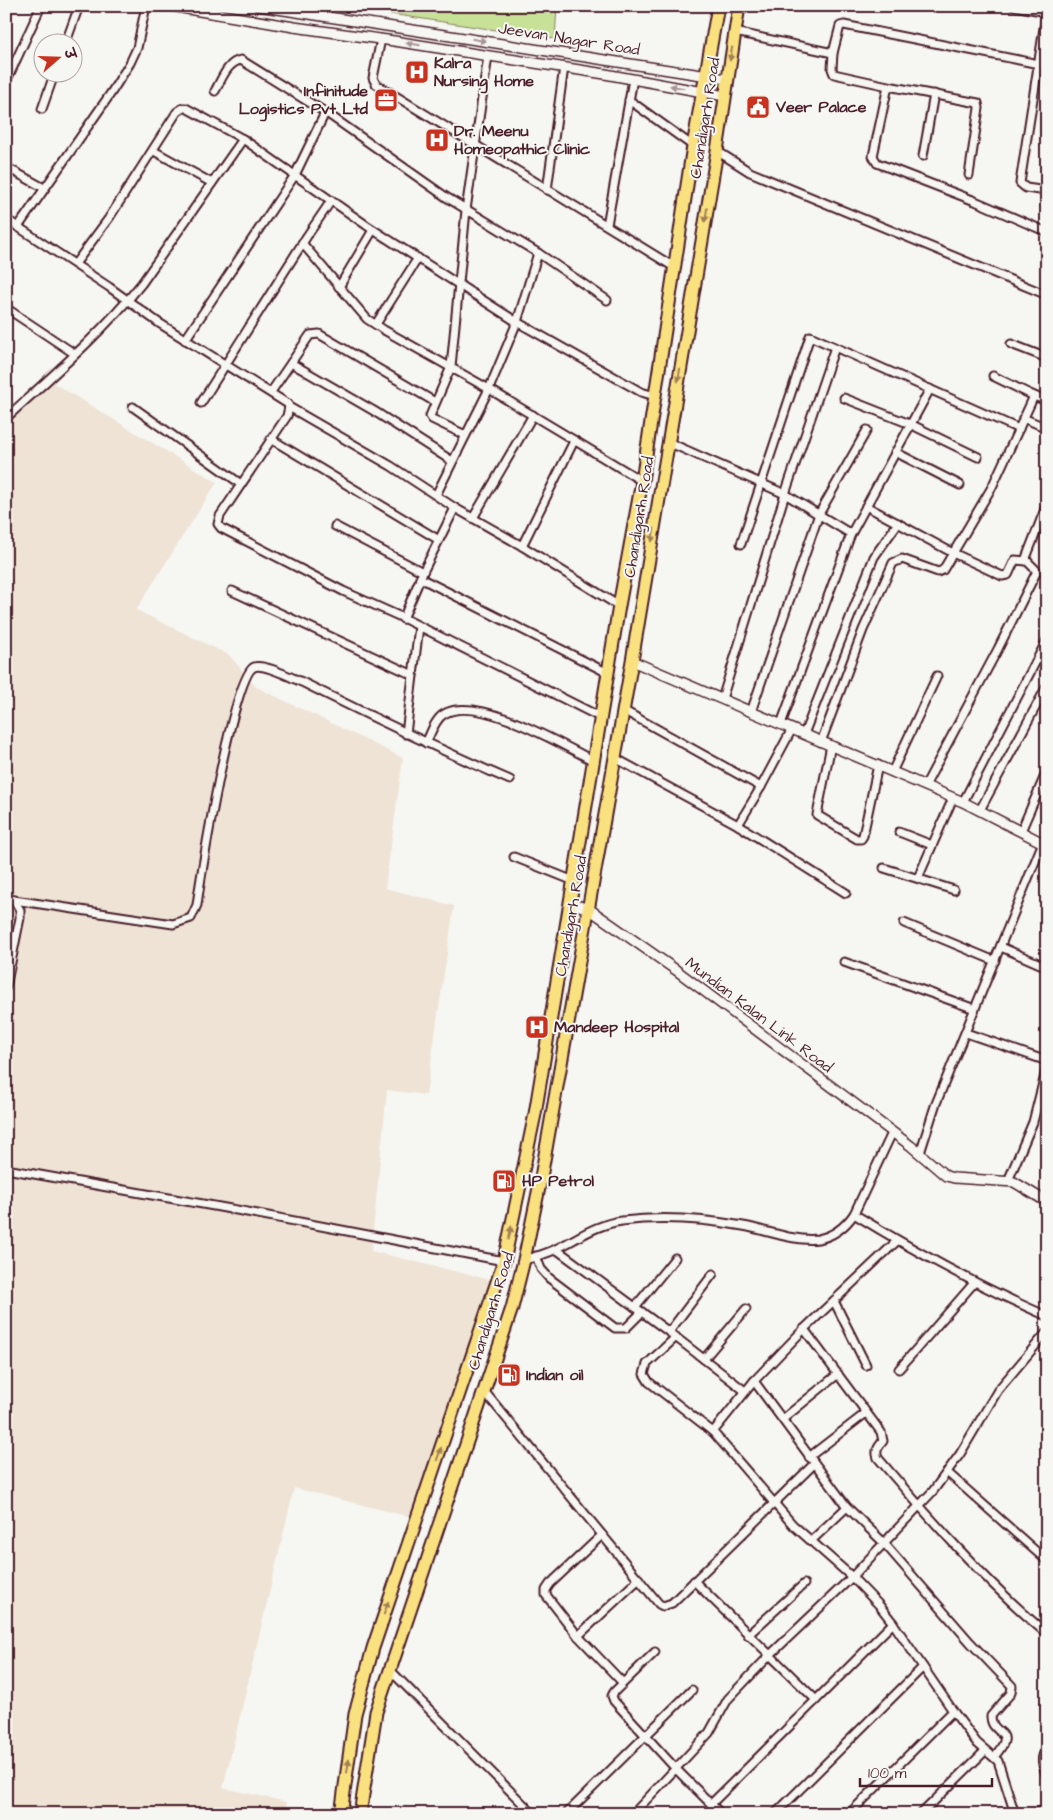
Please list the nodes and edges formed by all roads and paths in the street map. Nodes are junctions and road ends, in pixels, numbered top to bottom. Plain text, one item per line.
1 (41, 6) edge
2 (79, 6) edge
3 (146, 6) edge
4 (170, 6) edge
5 (258, 6) edge
6 (718, 6) edge
7 (739, 6) edge
8 (1014, 6) edge
9 (1047, 8) edge
10 (1046, 12) edge
11 (70, 32) edge
12 (735, 32) junction
13 (381, 39) junction
14 (833, 53) junction
15 (488, 56) junction
16 (1039, 64) junction
17 (564, 68) junction
18 (706, 75) junction
19 (632, 79) junction
20 (727, 79) junction
21 (6, 82) edge
22 (51, 82) edge
23 (888, 86) junction
24 (214, 91) dead end
25 (702, 91) junction
26 (934, 94) junction
27 (725, 96) junction
28 (629, 100) junction
29 (42, 109) dead end
30 (325, 113) junction
31 (243, 139) junction
32 (474, 144) junction
33 (693, 146) junction
34 (154, 150) junction
35 (717, 151) junction
36 (923, 156) dead end
37 (6, 167) edge
38 (969, 174) dead end
39 (295, 175) junction
40 (212, 183) junction
41 (44, 188) junction
42 (547, 190) junction
43 (1047, 191) edge
44 (330, 201) junction
45 (466, 210) junction
46 (6, 219) edge
47 (608, 225) junction
48 (18, 226) junction
49 (373, 230) junction
50 (1047, 232) edge
51 (302, 243) junction
52 (538, 253) junction
53 (418, 258) junction
54 (75, 264) junction
55 (674, 267) junction
56 (459, 285) junction
57 (339, 286) junction
58 (1047, 296) edge
59 (128, 300) junction
60 (607, 300) dead end
61 (6, 308) edge
62 (517, 322) junction
63 (376, 324) junction
64 (186, 340) junction
65 (1011, 344) dead end
66 (835, 347) junction
67 (74, 354) junction
68 (1047, 358) edge
69 (291, 363) junction
70 (225, 365) junction
71 (451, 367) junction
72 (993, 376) dead end
73 (489, 388) junction
74 (930, 389) junction
75 (271, 392) junction
76 (655, 396) junction
77 (1034, 396) junction
78 (844, 398) dead end
79 (1047, 400) edge
80 (435, 402) junction
81 (201, 403) dead end
82 (133, 407) dead end
83 (289, 407) junction
84 (533, 416) junction
85 (6, 418) edge
86 (1023, 418) junction
87 (910, 424) junction
88 (1019, 428) junction
89 (1047, 428) edge
90 (867, 430) dead end
91 (465, 435) junction
92 (271, 439) junction
93 (574, 441) junction
94 (668, 442) junction
95 (895, 452) junction
96 (978, 457) dead end
97 (452, 461) junction
98 (642, 481) junction
99 (241, 484) junction
100 (761, 484) junction
101 (960, 485) dead end
102 (785, 494) junction
103 (436, 495) junction
104 (1047, 504) edge
105 (866, 506) junction
106 (455, 508) junction
107 (819, 514) junction
108 (473, 518) junction
109 (898, 523) junction
110 (335, 526) dead end
111 (851, 534) junction
112 (438, 540) junction
113 (741, 544) dead end
114 (522, 546) junction
115 (953, 553) junction
116 (1027, 561) junction
117 (421, 575) junction
118 (232, 591) dead end
119 (619, 606) junction
120 (403, 618) junction
121 (419, 626) junction
122 (1047, 640) edge
123 (632, 662) junction
124 (608, 673) junction
125 (413, 674) junction
126 (937, 676) dead end
127 (1047, 686) edge
128 (722, 699) junction
129 (623, 710) junction
130 (751, 712) junction
131 (602, 718) junction
132 (781, 724) junction
133 (792, 729) junction
134 (406, 734) junction
135 (804, 734) junction
136 (426, 743) junction
137 (826, 744) junction
138 (615, 758) junction
139 (594, 761) junction
140 (878, 765) junction
141 (1047, 771) edge
142 (892, 772) junction
143 (510, 780) dead end
144 (761, 786) junction
145 (925, 786) junction
146 (953, 798) junction
147 (963, 802) junction
148 (980, 810) junction
149 (738, 825) junction
150 (1021, 831) junction
151 (899, 832) dead end
152 (1045, 844) edge
153 (932, 845) junction
154 (514, 857) dead end
155 (884, 868) dead end
156 (918, 878) junction
157 (574, 881) junction
158 (954, 890) dead end
159 (846, 893) dead end
160 (10, 899) edge
161 (570, 903) junction
162 (589, 910) junction
163 (904, 923) dead end
164 (1001, 947) junction
165 (995, 961) junction
166 (844, 962) dead end
167 (1047, 967) edge
168 (6, 987) edge
169 (975, 1010) junction
170 (966, 1033) junction
171 (1047, 1061) edge
172 (1047, 1067) edge
173 (892, 1133) junction
174 (920, 1153) junction
175 (6, 1169) edge
176 (1008, 1181) junction
177 (1047, 1202) edge
178 (854, 1214) junction
179 (897, 1241) junction
180 (556, 1249) junction
181 (536, 1256) junction
182 (675, 1258) dead end
183 (524, 1260) junction
184 (504, 1261) junction
185 (714, 1274) dead end
186 (974, 1283) junction
187 (834, 1301) junction
188 (635, 1307) junction
189 (746, 1309) dead end
190 (642, 1312) junction
191 (1047, 1316) edge
192 (804, 1329) junction
193 (669, 1332) junction
194 (1047, 1332) edge
195 (676, 1337) junction
196 (704, 1359) junction
197 (866, 1365) dead end
198 (899, 1369) dead end
199 (838, 1374) junction
200 (754, 1381) junction
201 (484, 1391) junction
202 (745, 1391) junction
203 (866, 1413) junction
204 (783, 1419) junction
205 (713, 1432) junction
206 (810, 1457) junction
207 (814, 1464) junction
208 (948, 1473) junction
209 (773, 1504) junction
210 (847, 1507) junction
211 (919, 1507) junction
212 (602, 1535) junction
213 (811, 1541) junction
214 (884, 1542) junction
215 (1047, 1561) edge
216 (852, 1577) junction
217 (639, 1579) junction
218 (694, 1581) junction
219 (804, 1584) dead end
220 (893, 1623) junction
221 (1047, 1634) edge
222 (578, 1636) junction
223 (748, 1636) junction
224 (655, 1652) dead end
225 (770, 1655) junction
226 (923, 1667) junction
227 (390, 1670) junction
228 (622, 1682) junction
229 (692, 1690) dead end
230 (816, 1700) junction
231 (952, 1711) junction
232 (646, 1736) junction
233 (1047, 1748) edge
234 (985, 1751) junction
235 (994, 1758) junction
236 (676, 1769) junction
237 (1047, 1776) edge
238 (711, 1804) junction
239 (924, 1811) edge
240 (341, 1814) edge
241 (360, 1814) edge
242 (533, 1814) edge
243 (566, 1814) edge
244 (633, 1814) edge
245 (721, 1814) edge
246 (775, 1814) edge
247 (848, 1814) edge
248 (933, 1814) edge
249 (1015, 1814) edge

1 - 21 street
2 - 11 street
3 - 41 street
4 - 13 street, Jeevan Nagar Road
5 -> 18 street, Jeevan Nagar Road
6 - 18 main road, Chandigarh Road
7 - 12 main road, Chandigarh Road
8 - 10 street
9 - 10 street
10 - 16 street
12 - 14 street
12 -> 20 main road, Chandigarh Road
15 -> 13 street, Jeevan Nagar Road
13 - 32 street
14 - 16 street
14 - 23 street
15 - 17 street, Jeevan Nagar Road
15 - 32 street
16 - 43 street
17 - 19 street, Jeevan Nagar Road
17 - 42 street
18 - 20 street, Jeevan Nagar Road
18 - 25 main road, Chandigarh Road
25 -> 19 street, Jeevan Nagar Road
19 - 28 street
20 - 27 main road, Chandigarh Road
22 - 29 street
23 - 26 street
23 - 50 street
24 - 30 street
25 - 27 street, Jeevan Nagar Road
25 - 33 main road, Chandigarh Road
26 - 36 street
26 - 38 street
27 - 35 main road, Chandigarh Road
28 - 33 street
28 - 47 street
30 - 39 street
30 - 45 street
31 - 34 street
31 - 39 street
31 - 40 street
32 - 42 street
32 - 45 street
33 - 55 main road, Chandigarh Road
34 - 40 street
34 - 54 street
35 - 58 street
35 -> 94 main road, Chandigarh Road
37 - 41 street
39 - 44 street
39 - 64 street
40 - 59 street
41 - 48 street
42 - 47 street
44 - 49 street
44 - 51 street
45 - 52 street
45 - 56 street
46 - 48 street
47 - 55 street
48 - 54 street
49 - 53 street
49 - 57 street
51 - 57 street
51 - 70 street
52 - 60 street
52 - 62 street
53 - 56 street
53 - 63 street
54 - 59 street
55 - 76 main road, Chandigarh Road
56 - 62 street
56 - 71 street
57 - 63 street
59 - 64 street
59 - 67 street
61 - 67 street
62 - 73 street
62 - 76 street
63 - 71 street
64 - 70 street
65 - 68 street
66 - 74 street
66 - 100 street
66 - 102 street
67 - 85 street
69 - 75 street
69 - 80 street
69 - 97 street
70 - 75 street
70 - 81 street
71 - 73 street
71 - 80 street
72 - 77 street
73 - 84 street
73 - 91 street
74 - 87 street
74 - 88 street
75 - 83 street
76 - 98 main road, Chandigarh Road
77 - 79 street
77 - 86 street
78 - 87 street
80 - 91 street
82 - 99 street
83 - 92 street
83 - 103 street
84 - 93 street
84 - 108 street
86 - 88 street
86 - 89 street
87 - 95 street
87 - 96 street
88 - 115 street
90 - 107 street
91 - 97 street
92 - 99 street
92 - 112 street
93 - 98 street
93 - 114 street
94 - 100 street
94 -> 123 main road, Chandigarh Road
95 - 101 street
95 - 105 street
97 - 103 street
98 - 119 main road, Chandigarh Road
99 - 120 street
100 - 102 street
100 - 113 street
102 - 107 street
102 - 128 street
103 - 106 street
104 - 116 street
105 - 109 street
105 - 111 street
106 - 108 street
106 - 112 street
107 - 111 street
107 - 130 street
108 - 114 street
109 - 115 street
109 - 135 street
110 - 117 street
111 - 132 street
112 - 117 street
114 - 119 street
115 - 116 street
115 - 137 street
116 - 145 street
117 - 120 street
117 - 124 street
118 - 125 street
119 - 124 main road, Chandigarh Road
120 - 121 street
121 - 125 street
121 - 131 street
122 - 147 street
123 - 128 street
123 - 129 main road, Chandigarh Road
124 - 131 main road, Chandigarh Road
125 - 134 street
126 - 142 street
127 - 148 street
128 - 130 street
129 - 138 main road, Chandigarh Road
129 - 144 street
130 - 132 street
131 - 139 main road, Chandigarh Road
132 - 133 street
133 - 135 street
133 - 144 street
134 - 136 street
134 - 160 street
135 - 137 street
136 - 139 street
136 - 143 street
137 - 140 street
137 - 140 street
138 - 149 street
138 - 162 main road, Chandigarh Road
139 - 157 main road, Chandigarh Road
140 - 142 street
141 - 150 street
142 - 145 street
144 - 149 street
145 - 146 street
146 - 147 street
146 - 153 street
147 - 148 street
148 - 150 street
149 - 159 street
150 - 152 street
151 - 153 street
152 - 164 street
153 - 156 street
154 - 157 street
155 - 156 street
156 - 158 street
157 - 161 main road, Chandigarh Road
160 - 168 street
161 - 162 street, Mundian Kalan Link Road
184 -> 161 main road, Chandigarh Road
162 - 173 street, Mundian Kalan Link Road
162 - 183 main road, Chandigarh Road
163 - 165 street
164 - 165 street
164 - 167 street
165 - 169 street
166 - 169 street
169 - 170 street
170 - 171 street
170 - 174 street
172 - 176 street
173 - 174 street, Mundian Kalan Link Road
173 - 178 street
174 - 176 street, Mundian Kalan Link Road
175 - 184 street
176 - 177 street
178 - 179 street
178 - 180 street
179 - 186 street
179 - 187 street
180 - 181 street
180 - 188 street
181 - 183 street
181 - 190 street
182 - 188 street
183 - 201 main road, Chandigarh Road
240 -> 184 main road, Chandigarh Road
185 - 193 street
186 - 191 street
186 - 198 street
187 - 192 street
187 - 197 street
188 - 190 street
189 - 196 street
190 - 193 street
192 - 199 street
192 - 200 street
193 - 195 street
194 - 208 street
195 - 196 street
195 - 205 street
196 - 202 street
199 - 203 street
199 - 204 street
200 - 202 street
200 - 204 street
201 - 212 street
201 - 227 main road, Chandigarh Road
202 - 205 street
203 - 206 street
203 - 211 street
204 - 206 street
205 - 209 street
206 - 207 street
207 - 209 street
207 - 210 street
208 - 211 street
208 - 215 street
209 - 213 street
209 - 218 street
210 - 213 street
210 - 214 street
211 - 214 street
211 - 221 street
212 - 217 street
212 - 222 street
213 - 216 street
214 - 216 street
214 - 235 street
216 - 220 street
216 - 225 street
217 - 218 street
217 - 222 street
218 - 223 street
219 - 223 street
220 - 226 street
220 - 230 street
222 - 228 street
223 - 225 street
224 - 228 street
225 - 230 street
225 - 236 street
226 - 231 street
226 - 246 street
227 - 241 main road, Chandigarh Road
227 - 242 street
228 - 232 street
229 - 232 street
230 - 238 street
231 - 234 street
231 - 247 street
232 - 236 street
232 - 243 street
233 - 237 street
234 - 235 street
234 - 239 street
235 - 249 street
236 - 238 street
236 - 244 street
238 - 245 street
239 - 248 street

